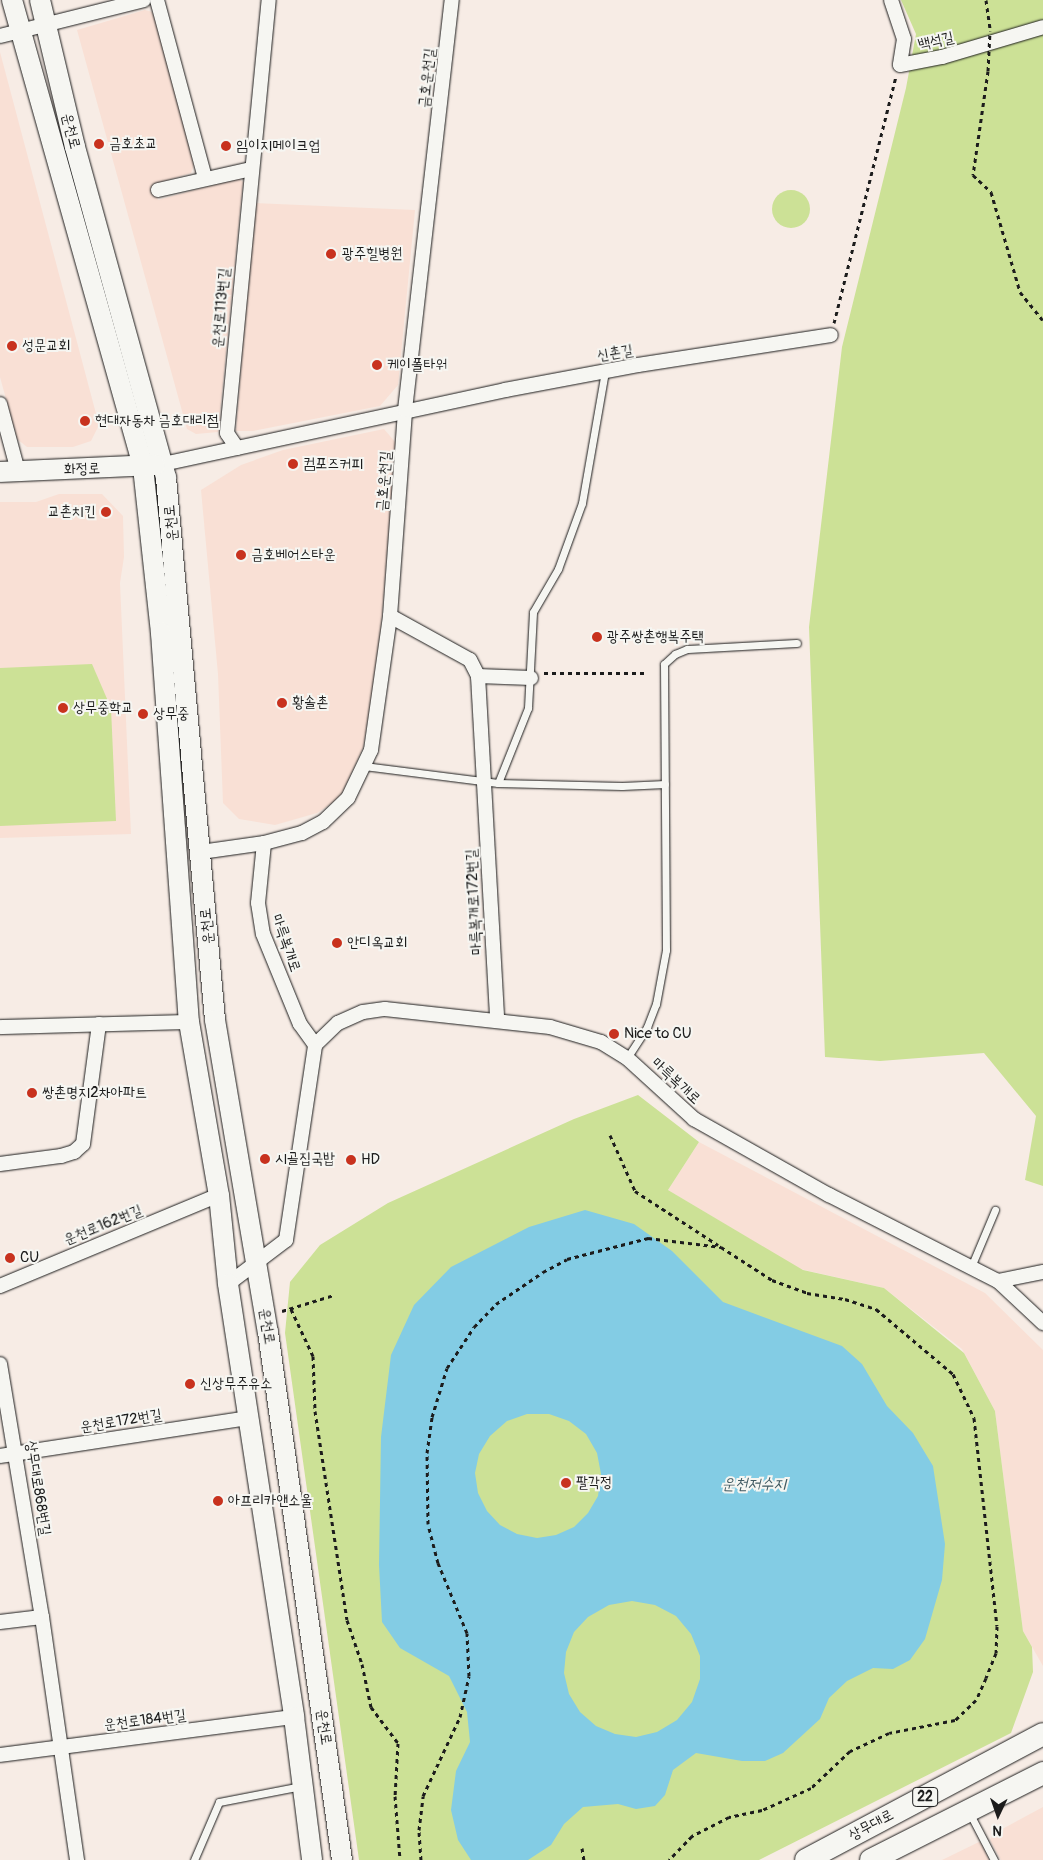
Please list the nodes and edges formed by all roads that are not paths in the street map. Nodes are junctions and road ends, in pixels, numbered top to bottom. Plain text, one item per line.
1 (12, 0) edge
2 (40, 0) edge
3 (144, 0) edge
4 (157, 0) edge
5 (269, 0) edge
6 (452, 0) edge
7 (891, 0) edge
8 (46, 25) junction
9 (1043, 27) edge
10 (20, 31) junction
11 (0, 36) edge
12 (251, 169) junction
13 (205, 178) junction
14 (158, 190) dead end
15 (831, 335) road end
16 (605, 371) junction
17 (0, 404) edge
18 (405, 410) junction
19 (237, 448) junction
20 (153, 466) junction
21 (9, 471) edge
22 (390, 616) junction
23 (797, 643) dead end
24 (531, 675) junction
25 (478, 676) junction
26 (364, 766) junction
27 (484, 782) junction
28 (498, 783) junction
29 (665, 784) junction
30 (264, 843) junction
31 (201, 852) junction
32 (498, 1020) junction
33 (189, 1022) junction
34 (99, 1024) junction
35 (0, 1027) edge
36 (315, 1045) junction
37 (628, 1058) junction
38 (0, 1164) edge
39 (218, 1195) junction
40 (995, 1210) dead end
41 (256, 1263) junction
42 (971, 1267) junction
43 (1043, 1272) edge
44 (998, 1281) junction
45 (228, 1284) junction
46 (0, 1286) edge
47 (1043, 1323) edge
48 (0, 1364) edge
49 (247, 1418) junction
50 (16, 1454) junction
51 (0, 1456) edge
52 (42, 1617) junction
53 (0, 1622) edge
54 (294, 1717) junction
55 (1043, 1734) edge
56 (60, 1747) junction
57 (1, 1755) edge
58 (1043, 1773) edge
59 (304, 1786) junction
60 (969, 1811) junction
61 (77, 1860) edge
62 (194, 1860) edge
63 (312, 1860) edge
64 (342, 1860) edge
65 (806, 1860) edge
66 (871, 1860) edge
67 (994, 1860) edge

1 - 10 street, 운천로
2 - 8 street, 운천로
3 - 8 street
4 - 13 street
5 - 12 street, 운천로113번길
6 - 18 street, 금호운천길
7 - 9 street, 백석길
8 - 10 street
8 - 20 street, 운천로
10 - 11 street
10 - 20 street, 운천로
12 - 13 street
12 - 19 street, 운천로113번길
13 - 14 street
15 - 16 street, 신촌길
16 - 18 street, 신촌길
16 - 24 lane
17 - 21 street
18 - 19 street
18 - 22 street, 금호운천길
19 - 20 street
20 - 21 street, 화정로
20 - 31 street, 운천로
20 - 33 street, 운천로
22 - 25 street
22 - 26 street, 금호운천길
23 - 29 lane
24 - 25 street
24 - 28 lane
25 - 27 street, 마륵복개로172번길
26 - 27 lane
26 - 30 street, 금호운천길
27 - 28 lane
27 - 32 street, 마륵복개로172번길
28 - 29 lane
29 - 37 lane
30 - 31 street, 금호운천길
30 - 36 street, 마륵복개로
31 - 41 street, 운천로
32 - 36 street, 마륵복개로
32 - 37 street, 마륵복개로
33 - 34 street
33 - 39 street, 운천로
34 - 35 street
34 - 38 street
36 - 41 street
37 - 42 street, 마륵복개로
39 - 45 street, 운천로
39 - 46 street, 운천로162번길
40 - 42 lane
41 - 45 street
41 - 64 street, 운천로
42 - 44 street, 마륵복개로
43 - 44 street
44 - 47 street, 마륵복개로
45 - 49 street, 운천로
48 - 50 street, 상무대로868번길
49 - 50 street, 운천로172번길
49 - 54 street, 운천로
50 - 51 street, 운천로172번길
50 - 52 street, 상무대로868번길
52 - 53 street
52 - 56 street, 상무대로868번길
54 - 56 street, 운천로184번길
54 - 59 street, 운천로
55 - 65 main road, 상무대로 / 22
56 - 57 street, 운천로184번길
56 - 61 street, 상무대로868번길
58 - 60 main road, 상무대로 / 22
59 - 62 lane
59 - 63 street, 운천로
60 - 66 main road, 상무대로 / 22
60 - 67 lane

